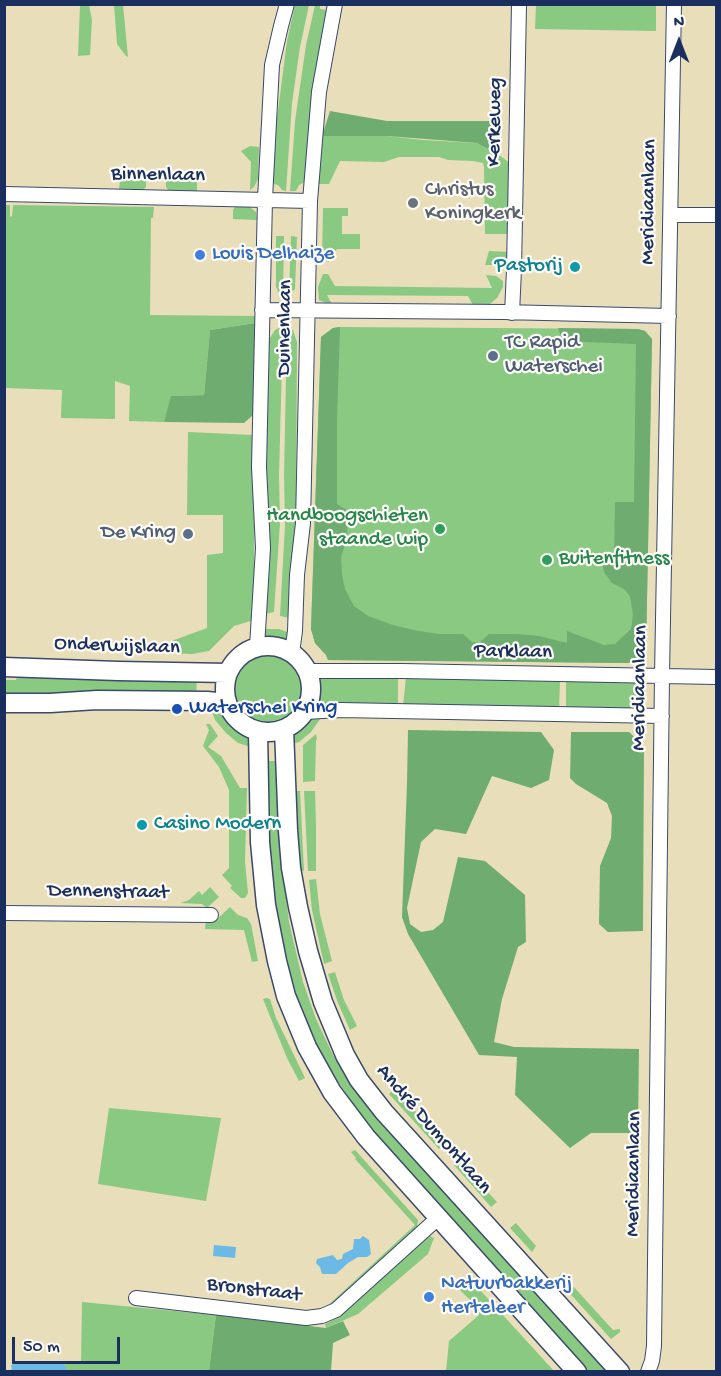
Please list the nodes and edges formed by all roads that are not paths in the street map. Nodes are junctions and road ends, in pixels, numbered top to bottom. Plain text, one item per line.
1 (287, 4) edge
2 (335, 4) edge
3 (519, 4) edge
4 (674, 4) edge
5 (4, 194) edge
6 (265, 199) junction
7 (310, 201) junction
8 (671, 215) junction
9 (717, 215) edge
10 (262, 310) junction
11 (308, 310) junction
12 (512, 313) junction
13 (669, 316) junction
14 (257, 647) junction
15 (292, 653) junction
16 (4, 667) edge
17 (308, 671) junction
18 (228, 673) junction
19 (662, 675) junction
20 (717, 677) edge
21 (4, 703) edge
22 (226, 703) junction
23 (305, 712) junction
24 (662, 716) junction
25 (284, 729) junction
26 (258, 731) junction
27 (4, 913) edge
28 (211, 915) dead end
29 (438, 1218) junction
30 (136, 1298) dead end
31 (577, 1371) edge
32 (620, 1371) edge
33 (648, 1371) edge

1 - 6 street, Duinenlaan
2 - 7 street, Duinenlaan
3 - 12 street, Kerkeweg
4 - 8 street, Meridiaanlaan
5 - 6 street, Binnenlaan
6 - 7 street, Binnenlaan
6 - 10 street, Duinenlaan
7 - 11 street, Duinenlaan
8 - 9 street
8 - 13 street, Meridiaanlaan
10 - 11 street
10 - 14 street, Duinenlaan
11 - 12 street
11 - 15 street, Duinenlaan
12 - 13 street
13 - 19 street, Meridiaanlaan
14 - 15 main road
14 - 18 main road
15 - 17 main road
16 - 18 main road, Onderwijslaan
17 - 19 street, Parklaan
17 - 23 main road
18 - 22 main road
19 - 20 street, Parklaan
19 - 24 street, Meridiaanlaan
21 - 22 main road
22 - 26 main road
23 - 24 street
23 - 25 main road
24 - 33 street, Meridiaanlaan
25 - 26 main road
25 - 32 main road, André Dumontlaan
26 - 29 main road
27 - 28 street, Dennenstraat
29 - 30 street, Bronstraat
29 - 31 main road

